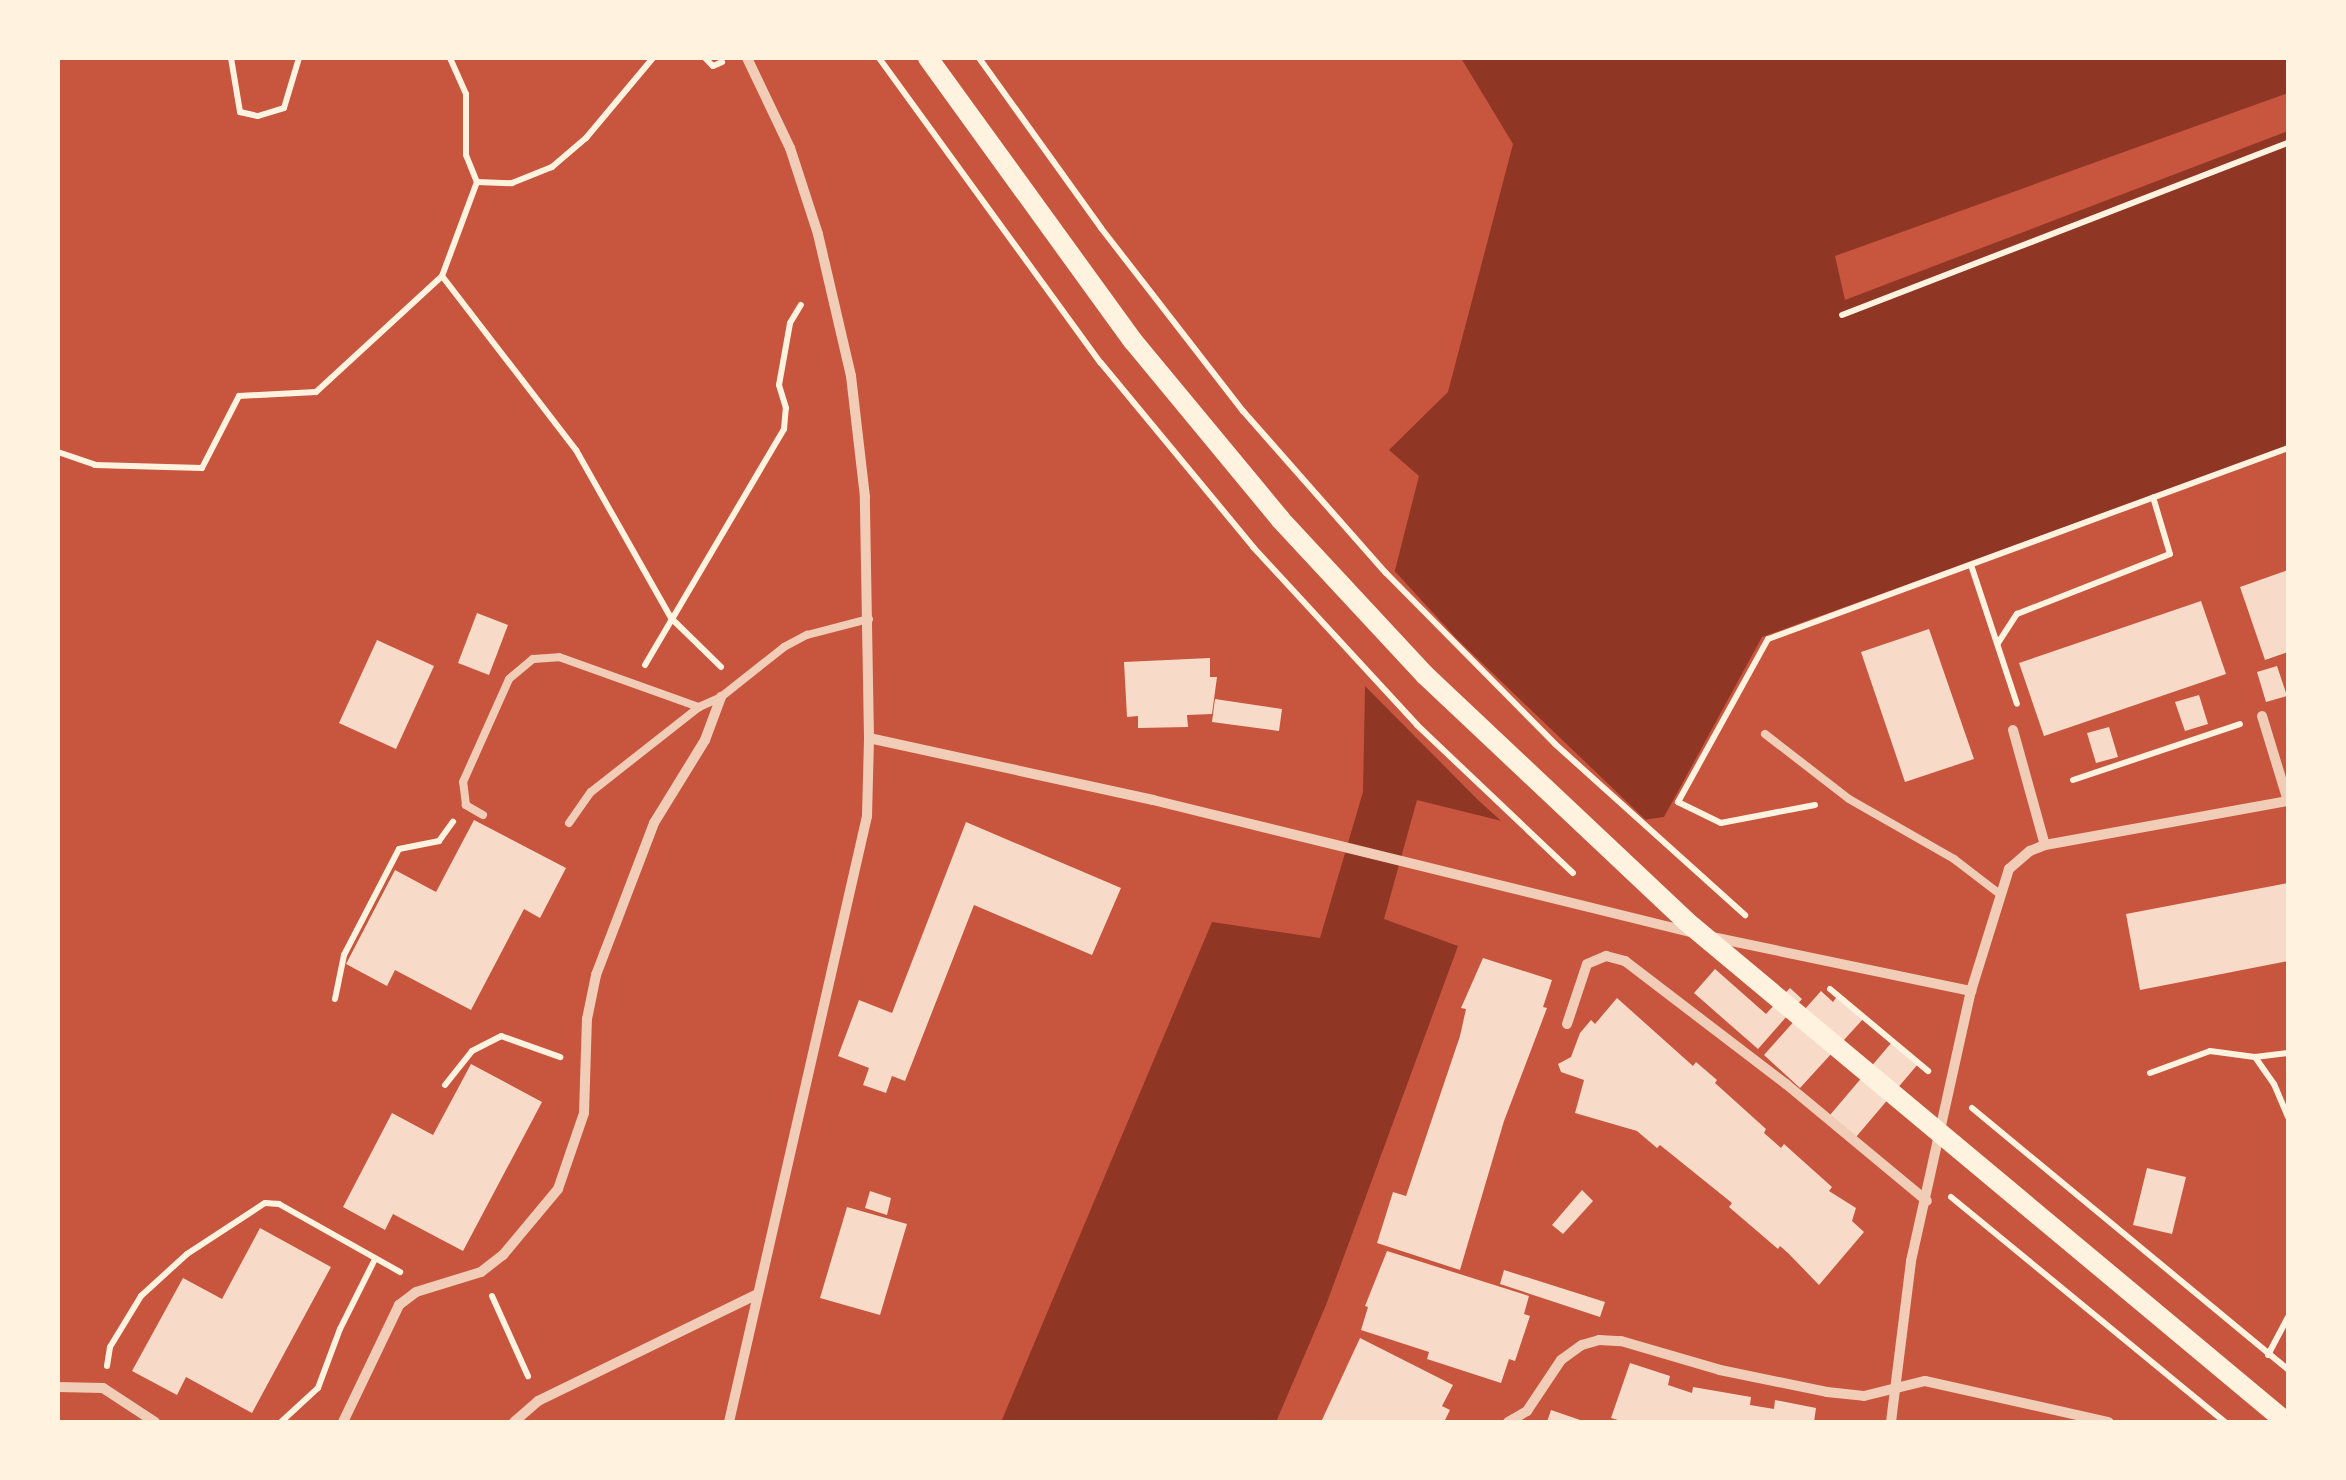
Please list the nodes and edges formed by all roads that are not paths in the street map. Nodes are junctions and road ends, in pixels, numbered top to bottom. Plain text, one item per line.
1 (747, 58) edge
2 (928, 58) edge
3 (869, 619) junction
4 (721, 697) junction
5 (699, 706) junction
6 (2262, 716) road end
7 (2012, 730) road end
8 (1766, 734) dead end
9 (869, 738) junction
10 (2288, 801) edge
11 (482, 816) dead end
12 (569, 823) dead end
13 (2045, 845) junction
14 (2000, 895) junction
15 (1971, 991) junction
16 (1567, 1024) dead end
17 (1927, 1201) junction
18 (754, 1295) junction
19 (1896, 1386) junction
20 (58, 1387) edge
21 (155, 1422) edge
22 (344, 1422) edge
23 (514, 1422) edge
24 (728, 1422) edge
25 (1508, 1422) edge
26 (1892, 1422) edge
27 (2108, 1422) edge
28 (2286, 1422) edge

1 - 3 street
2 - 28 main road
3 - 4 lane
3 - 9 street
4 - 5 lane
4 - 22 street
5 - 11 lane
5 - 12 lane
6 - 10 street
7 - 13 street
8 - 14 lane
9 - 15 street
9 - 18 street
10 - 13 street
13 - 14 street
14 - 15 street
15 - 17 street
16 - 17 street
17 - 19 street
18 - 23 street
18 - 24 street
19 - 25 street
19 - 26 street
19 - 27 street
20 - 21 street

